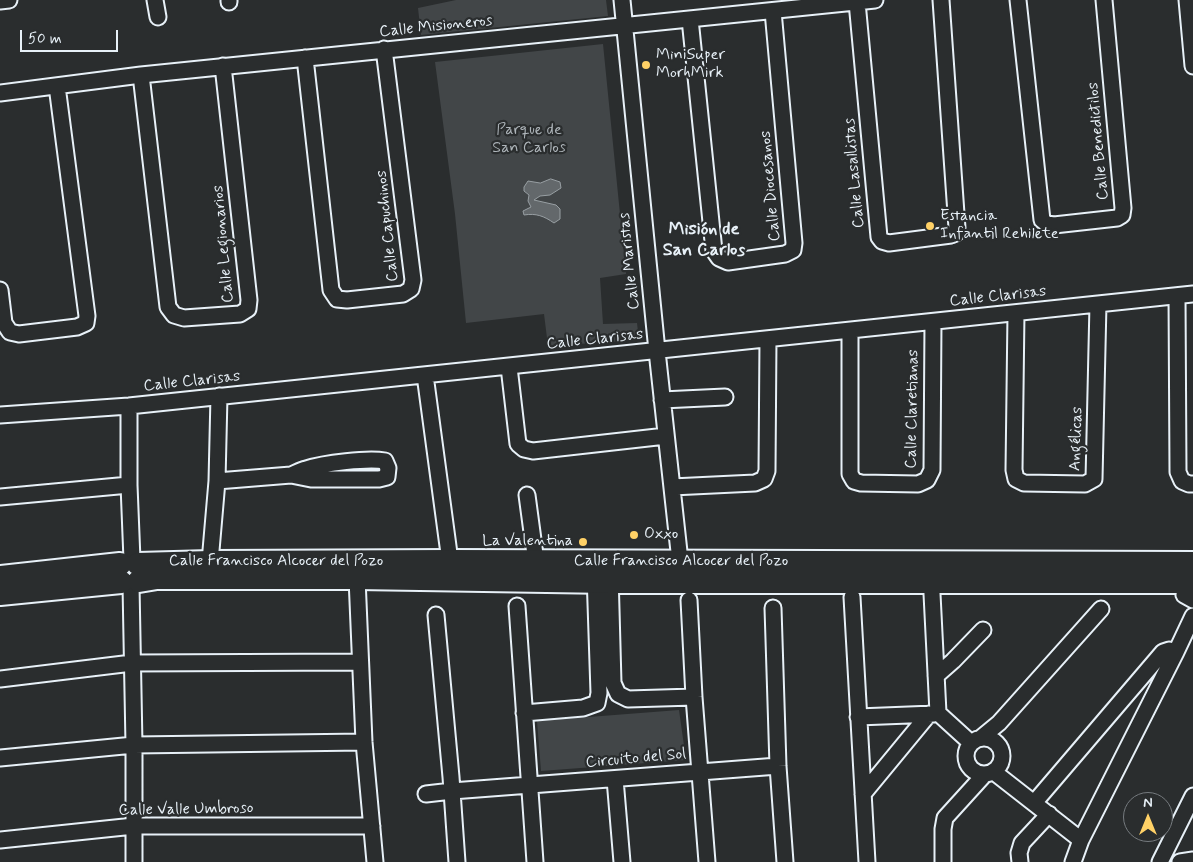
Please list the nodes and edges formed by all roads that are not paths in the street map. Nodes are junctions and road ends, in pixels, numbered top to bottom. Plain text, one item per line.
1 (9, 0) edge
2 (155, 0) edge
3 (622, 0) edge
4 (875, 0) edge
5 (941, 0) edge
6 (1018, 0) edge
7 (1104, 0) edge
8 (1187, 0) edge
9 (0, 1) edge
10 (858, 2) junction
11 (773, 11) junction
12 (158, 17) dead end
13 (690, 19) junction
14 (624, 26) junction
15 (384, 49) junction
16 (305, 58) junction
17 (223, 66) junction
18 (1193, 66) edge
19 (140, 75) junction
20 (57, 86) junction
21 (0, 93) edge
22 (0, 290) edge
23 (1193, 294) edge
24 (1176, 296) junction
25 (1098, 304) junction
26 (1016, 313) junction
27 (932, 322) junction
28 (850, 331) junction
29 (768, 339) junction
30 (657, 351) junction
31 (509, 367) junction
32 (425, 375) junction
33 (220, 396) junction
34 (725, 397) dead end
35 (662, 400) junction
36 (129, 406) junction
37 (0, 415) edge
38 (666, 436) junction
39 (292, 475) junction
40 (217, 480) junction
41 (1193, 484) edge
42 (129, 486) junction
43 (672, 487) junction
44 (527, 495) dead end
45 (0, 497) edge
46 (450, 561) junction
47 (210, 562) junction
48 (536, 562) junction
49 (1193, 563) edge
50 (602, 572) junction
51 (931, 572) junction
52 (130, 573) junction
53 (0, 576) edge
54 (357, 578) junction
55 (684, 581) junction
56 (1190, 592) edge
57 (0, 594) edge
58 (852, 597) dead end
59 (517, 606) dead end
60 (773, 608) dead end
61 (1101, 608) dead end
62 (436, 615) dead end
63 (1193, 616) edge
64 (982, 630) dead end
65 (1176, 652) junction
66 (360, 662) junction
67 (132, 663) junction
68 (936, 676) junction
69 (0, 679) edge
70 (694, 697) junction
71 (524, 713) junction
72 (934, 714) junction
73 (858, 718) junction
74 (976, 740) junction
75 (364, 742) junction
76 (134, 745) junction
77 (0, 758) edge
78 (778, 766) junction
79 (700, 771) junction
80 (989, 773) junction
81 (615, 778) junction
82 (530, 786) junction
83 (452, 791) junction
84 (426, 794) dead end
85 (862, 794) junction
86 (1193, 796) edge
87 (1034, 803) junction
88 (1049, 814) junction
89 (134, 826) junction
90 (372, 826) junction
91 (0, 840) edge
92 (1081, 840) junction
93 (1193, 860) edge
94 (134, 862) edge
95 (375, 862) edge
96 (457, 862) edge
97 (535, 862) edge
98 (622, 862) edge
99 (707, 862) edge
100 (785, 862) edge
101 (867, 862) edge
102 (943, 862) edge
103 (1020, 862) edge
104 (1073, 862) edge
105 (1160, 862) edge
106 (1180, 862) edge

1 - 9 street
2 - 12 street
3 - 14 street, Calle Maristas
4 - 10 street, Calle Misioneros
5 - 10 street, Calle Lasallistas
6 - 7 street, Calle Benedictilos
8 - 18 street
10 - 11 street, Calle Misioneros
11 - 13 street, Calle Misioneros
11 - 13 street, Calle Diocesanos
13 - 14 street, Calle Misioneros
14 - 15 street, Calle Misioneros
14 - 30 street, Calle Maristas
15 - 16 street, Calle Misioneros
15 - 16 street, Calle Capuchinos
16 - 17 street, Calle Misioneros
17 - 19 street, Calle Misioneros
17 - 19 street, Calle Legionarios
19 - 20 street, Calle Misioneros
20 - 21 street, Calle Misioneros
20 - 22 street
23 - 24 street, Calle Clarisas
24 - 25 street, Calle Clarisas
24 - 41 street
25 - 26 street, Calle Clarisas
25 - 26 street, Angélicas
26 - 27 street, Calle Clarisas
27 - 28 street, Calle Clarisas
27 - 28 street, Calle Claretianas
28 - 29 street, Calle Clarisas
29 - 30 street, Calle Clarisas
29 - 43 street
30 - 31 street, Calle Clarisas
30 - 35 street, Calle Maristas
31 - 32 street, Calle Clarisas
31 - 38 street
32 - 33 street, Calle Clarisas
32 - 46 street
33 - 36 street, Calle Clarisas
33 - 40 street
34 - 35 street
35 - 38 street, Calle Maristas
36 - 37 street, Calle Clarisas
36 - 42 street
38 - 43 street, Calle Maristas
39 - 39 street
39 - 40 street
40 - 47 street
42 - 45 street
42 - 52 street
43 - 55 street, Calle Maristas
44 - 48 street
46 - 47 street, Calle Francisco Alcocer del Pozo
46 - 48 street, Calle Francisco Alcocer del Pozo
47 - 52 street, Calle Francisco Alcocer del Pozo
48 - 50 street, Calle Francisco Alcocer del Pozo
49 - 51 street, Calle Francisco Alcocer del Pozo
50 - 54 street, Calle Francisco Alcocer del Pozo
50 - 55 street, Calle Francisco Alcocer del Pozo
50 - 70 street
50 - 71 street
51 - 55 street, Calle Francisco Alcocer del Pozo
51 - 56 street, Calle Francisco Alcocer del Pozo
51 - 68 street
52 - 53 street, Calle Francisco Alcocer del Pozo
52 - 54 street, Calle Francisco Alcocer del Pozo
52 - 57 street, Calle Francisco Alcocer del Pozo
52 - 67 street
54 - 66 street
55 - 70 street, Circuito del Sol
58 - 73 street
59 - 71 street
60 - 78 street
61 - 74 street
62 - 83 street
63 - 65 street
64 - 68 street
65 - 87 street
65 - 92 street
66 - 67 street
66 - 75 street
67 - 69 street
67 - 76 street
68 - 72 street
70 - 79 street, Circuito del Sol
71 - 82 street
72 - 73 street
72 - 74 street
72 - 85 street
73 - 85 street
74 - 80 street
74 - 80 street
75 - 76 street
75 - 90 street
76 - 77 street
76 - 89 street
78 - 79 street
78 - 100 street
79 - 81 street, Circuito del Sol
79 - 99 street
80 - 87 street
80 - 102 street
81 - 82 street, Circuito del Sol
81 - 98 street
82 - 83 street, Circuito del Sol
82 - 97 street
83 - 84 street, Circuito del Sol
83 - 96 street
85 - 101 street
86 - 105 street
87 - 88 street
88 - 92 street
88 - 103 street
89 - 90 street, Calle Valle Umbroso
89 - 91 street, Calle Valle Umbroso
89 - 94 street
90 - 95 street
92 - 104 street
93 - 106 street

